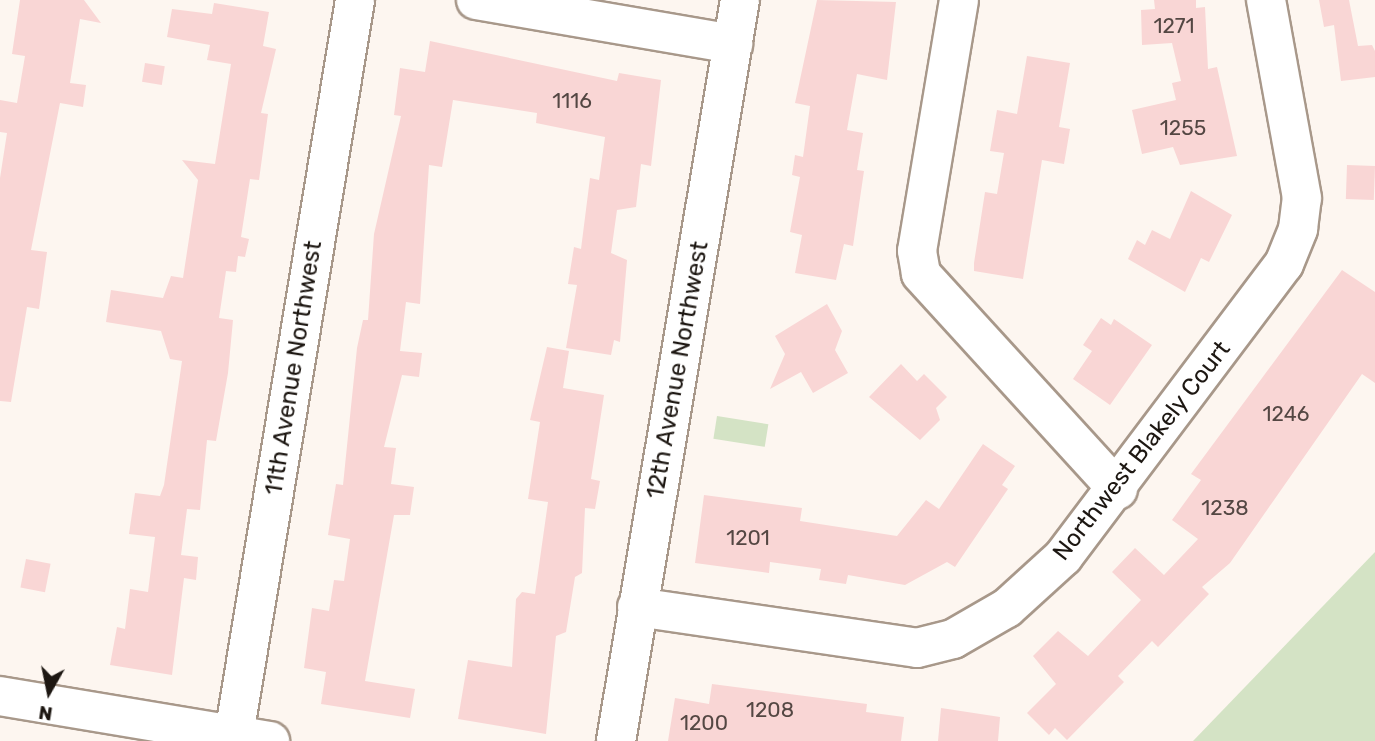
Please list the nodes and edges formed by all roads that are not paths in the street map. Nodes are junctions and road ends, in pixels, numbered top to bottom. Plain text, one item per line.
1 (355, 0) edge
2 (476, 0) edge
3 (740, 0) edge
4 (959, 0) edge
5 (1266, 0) edge
6 (733, 44) junction
7 (1118, 490) junction
8 (638, 607) junction
9 (0, 696) edge
10 (252, 738) edge
11 (616, 741) edge

1 - 10 street, 11th Avenue Northwest
2 - 6 street
3 - 6 street, 12th Avenue Northwest
4 - 7 street
5 - 7 street, Northwest Blakely Court
6 - 8 street, 12th Avenue Northwest
7 - 8 street, Northwest Blakely Court
8 - 11 street, 12th Avenue Northwest
9 - 10 street

